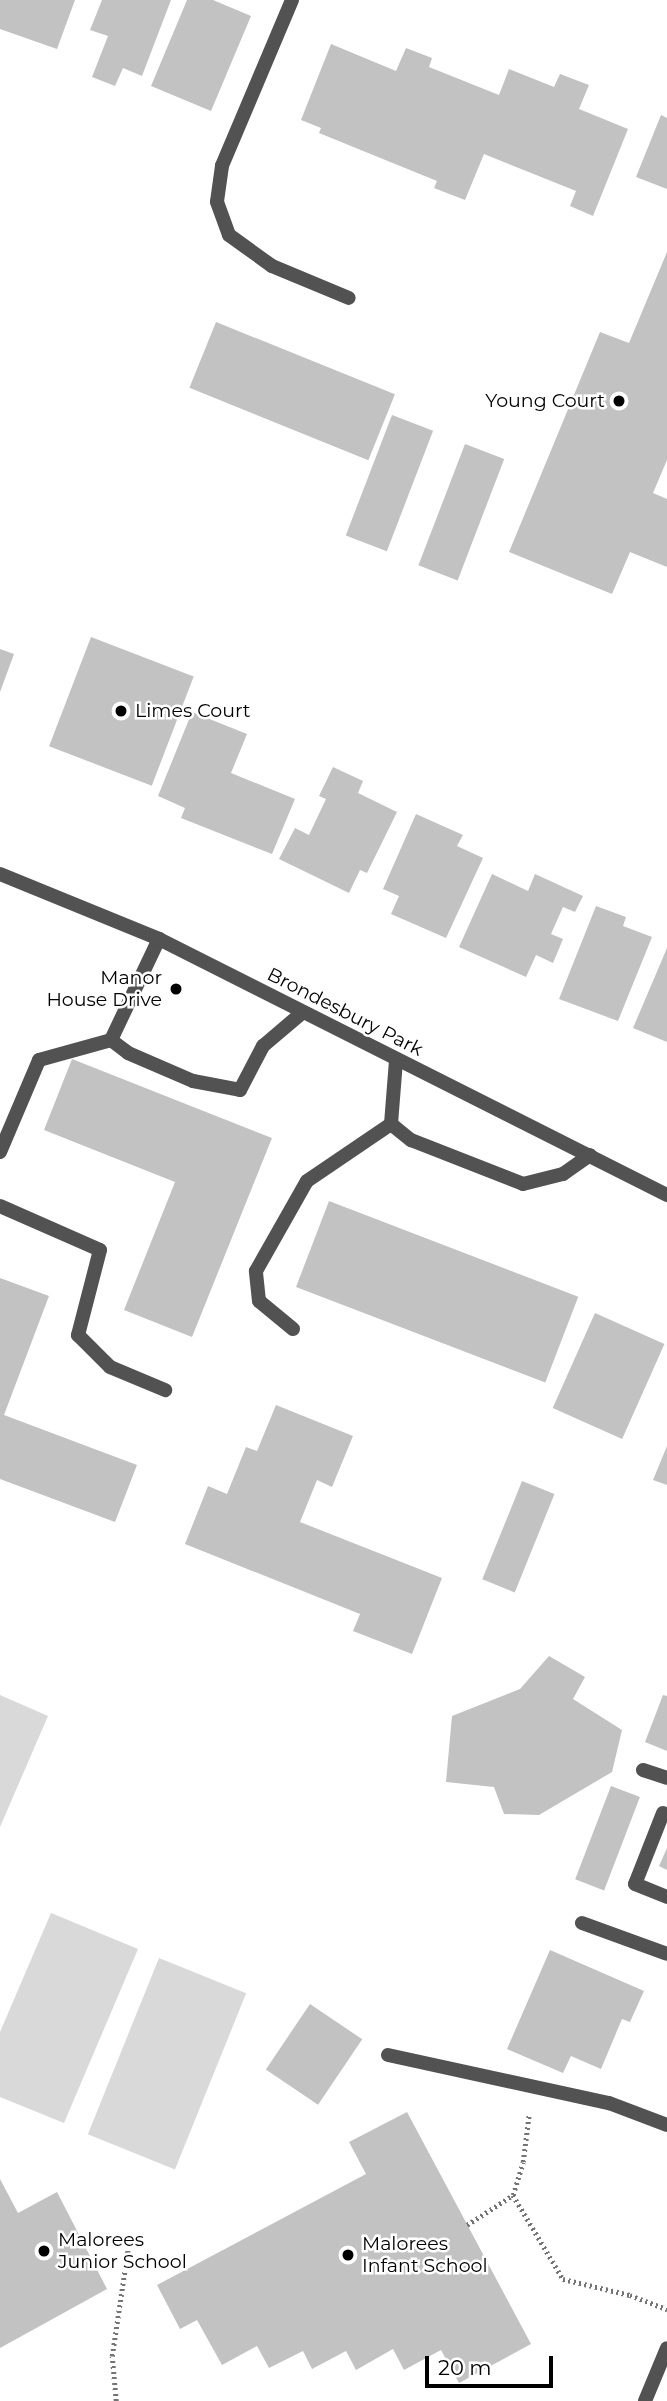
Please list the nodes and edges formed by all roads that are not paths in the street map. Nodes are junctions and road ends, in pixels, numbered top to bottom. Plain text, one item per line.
1 (292, 0) edge
2 (349, 299) dead end
3 (0, 874) edge
4 (159, 939) junction
5 (303, 1012) junction
6 (111, 1040) junction
7 (396, 1060) junction
8 (391, 1124) junction
9 (0, 1152) edge
10 (590, 1155) junction
11 (667, 1195) edge
12 (0, 1206) edge
13 (292, 1329) dead end
14 (164, 1390) dead end
15 (643, 1770) dead end
16 (667, 1778) edge
17 (663, 1813) dead end
18 (667, 1897) edge
19 (582, 1923) dead end
20 (667, 1954) edge
21 (388, 2055) dead end
22 (667, 2125) edge
23 (667, 2348) edge
24 (645, 2401) edge

1 - 2 street
3 - 4 street, Brondesbury Park
4 - 5 street, Brondesbury Park
4 - 6 street
5 - 6 street
5 - 7 street, Brondesbury Park
6 - 9 street
7 - 8 street
7 - 10 street, Brondesbury Park
8 - 10 street
8 - 13 street
10 - 11 street, Brondesbury Park
12 - 14 street
15 - 16 street
17 - 18 street
19 - 20 street
21 - 22 street
23 - 24 street

